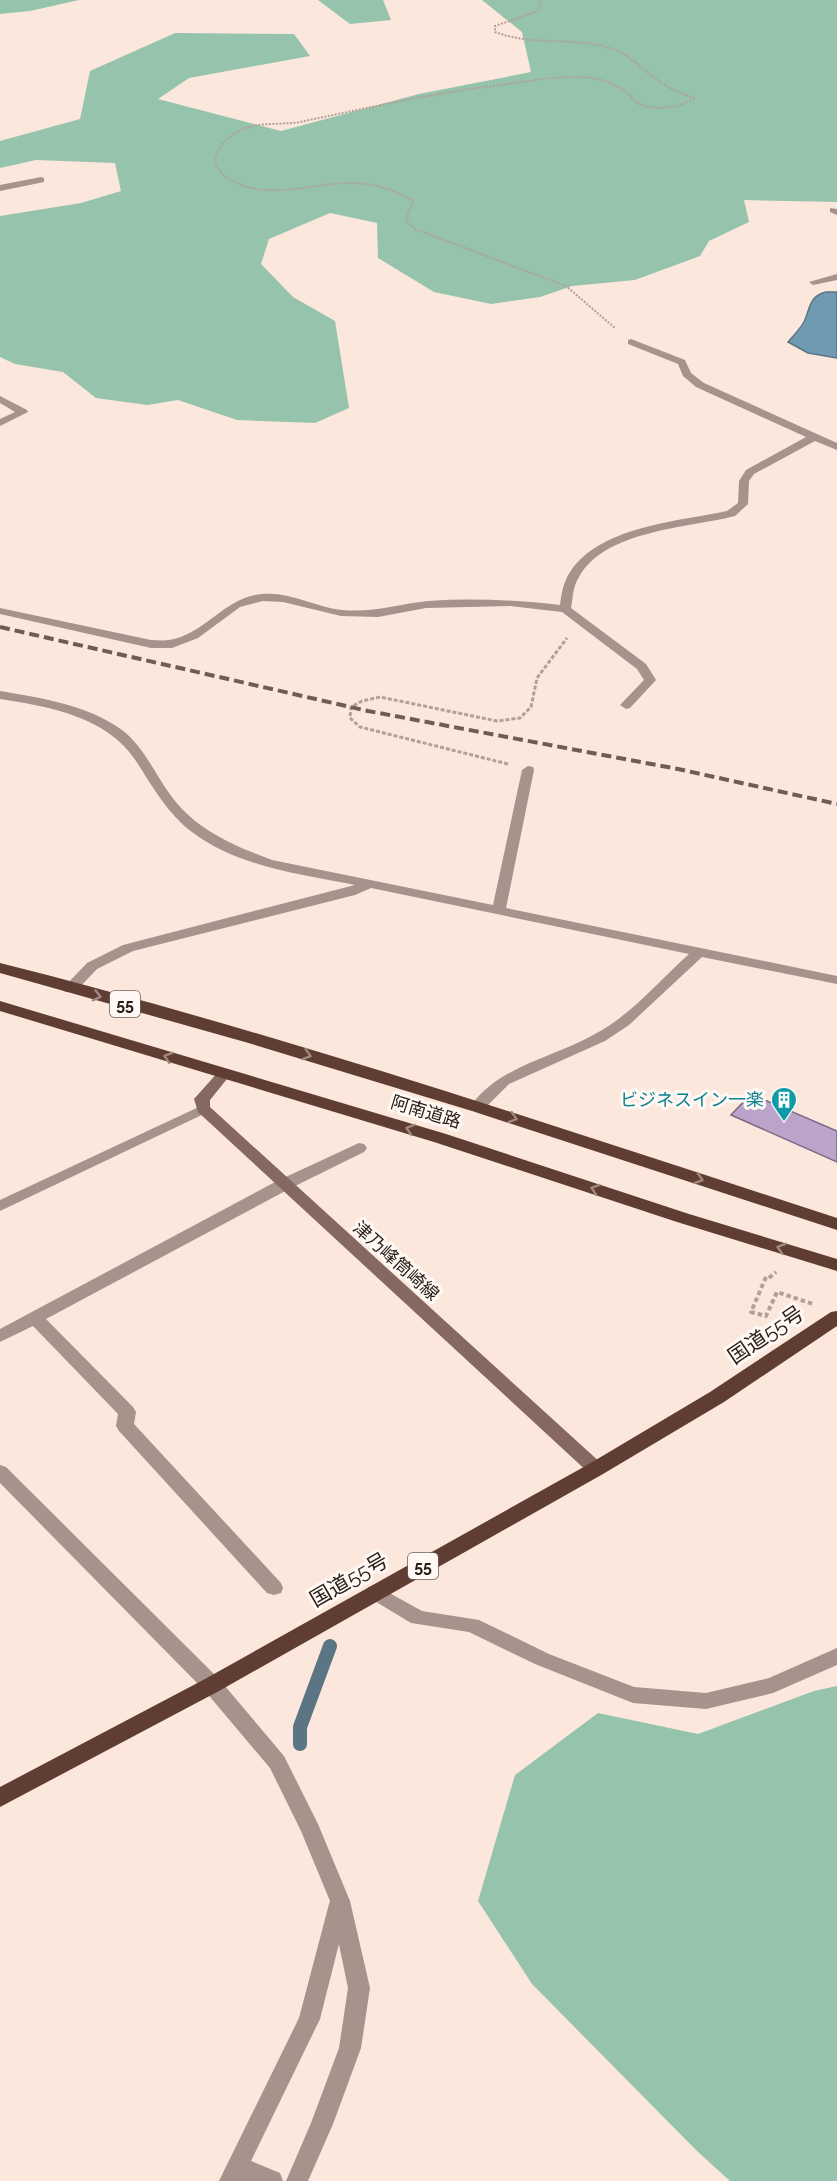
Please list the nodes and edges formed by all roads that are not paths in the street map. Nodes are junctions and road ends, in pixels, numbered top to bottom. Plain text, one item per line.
1 (41, 180) dead end
2 (0, 188) edge
3 (837, 277) edge
4 (813, 282) dead end
5 (632, 342) road end
6 (0, 399) edge
7 (0, 423) edge
8 (814, 438) junction
9 (837, 447) edge
10 (565, 609) junction
11 (0, 611) edge
12 (0, 695) edge
13 (626, 705) dead end
14 (528, 770) road end
15 (369, 884) junction
16 (499, 911) junction
17 (699, 952) junction
18 (0, 968) edge
19 (837, 980) edge
20 (70, 989) junction
21 (0, 1006) edge
22 (224, 1074) junction
23 (478, 1107) junction
24 (203, 1109) junction
25 (359, 1148) dead end
26 (283, 1185) junction
27 (0, 1206) edge
28 (837, 1224) edge
29 (837, 1265) edge
30 (35, 1317) junction
31 (837, 1317) edge
32 (0, 1336) edge
33 (596, 1469) junction
34 (0, 1472) edge
35 (274, 1588) dead end
36 (375, 1592) junction
37 (837, 1656) edge
38 (212, 1685) junction
39 (0, 1798) edge
40 (340, 1901) junction
41 (233, 2174) edge
42 (272, 2181) edge
43 (297, 2181) edge

1 - 2 street
3 - 4 lane
5 - 8 street
6 - 7 street
8 - 9 street
8 - 10 street
10 - 11 street
10 - 13 street
12 - 15 street
14 - 16 street
15 - 16 street
15 - 20 street
16 - 17 street
17 - 19 street
17 - 23 street
18 - 20 highway, 阿南道路 / 55
20 -> 23 highway, 阿南道路 / 55
22 -> 21 highway, 阿南道路 / 55
22 - 24 main road
29 -> 22 highway, 阿南道路 / 55
23 -> 28 highway, 阿南道路 / 55
24 - 26 main road, 津乃峰筒崎線
24 - 27 lane
25 - 26 street
26 - 30 street
26 - 33 main road, 津乃峰筒崎線
30 - 32 street
30 - 35 street
31 - 33 highway, 国道55号 / 55
33 - 36 highway, 国道55号 / 55
34 - 38 street
36 - 37 street
36 - 38 highway, 国道55号 / 55
38 - 39 highway, 国道55号 / 55
38 - 40 street
40 - 41 street
40 - 43 street
41 - 42 street

